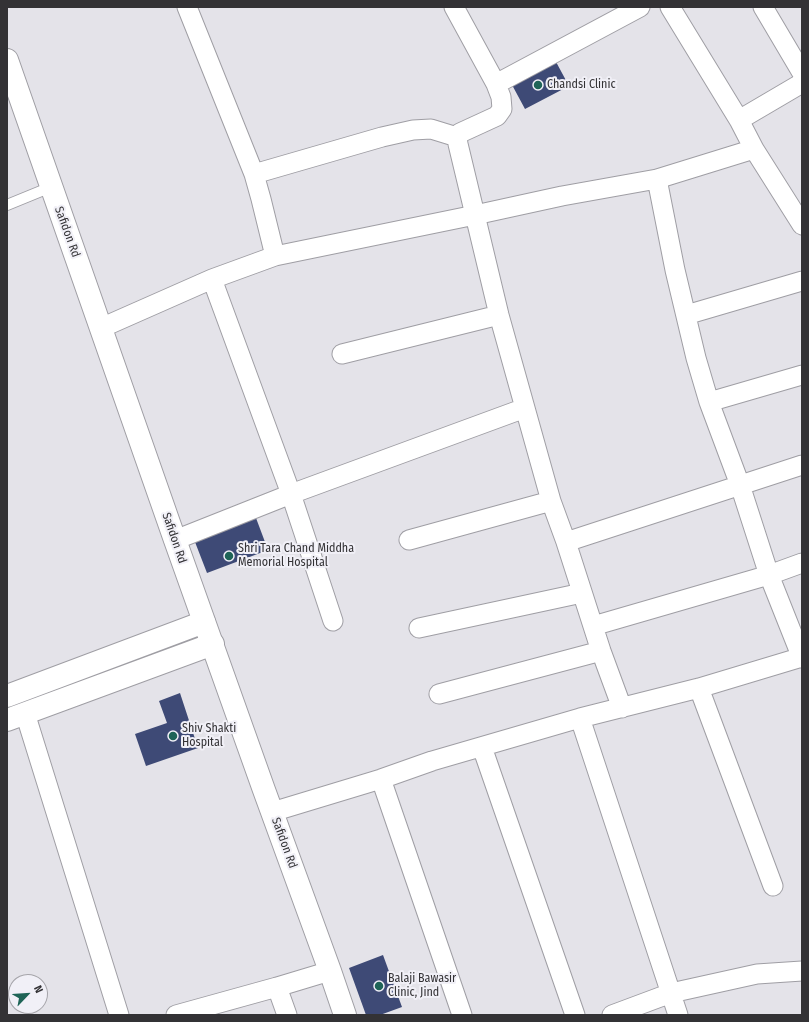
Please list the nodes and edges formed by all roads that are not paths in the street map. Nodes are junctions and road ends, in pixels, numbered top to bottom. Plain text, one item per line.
1 (187, 7) edge
2 (454, 7) edge
3 (640, 7) edge
4 (670, 7) edge
5 (762, 7) edge
6 (8, 68) edge
7 (802, 73) edge
8 (802, 83) edge
9 (496, 84) junction
10 (739, 120) junction
11 (457, 137) junction
12 (754, 149) junction
13 (254, 174) junction
14 (657, 179) junction
15 (51, 187) junction
16 (7, 205) edge
17 (475, 215) junction
18 (802, 225) edge
19 (275, 256) junction
20 (212, 279) junction
21 (802, 281) edge
22 (499, 315) junction
23 (686, 315) junction
24 (101, 328) junction
25 (342, 354) dead end
26 (802, 375) edge
27 (709, 402) junction
28 (525, 408) junction
29 (802, 465) edge
30 (740, 485) junction
31 (291, 494) junction
32 (551, 501) junction
33 (175, 540) junction
34 (409, 540) dead end
35 (566, 542) junction
36 (802, 563) edge
37 (769, 575) junction
38 (582, 593) junction
39 (204, 622) junction
40 (333, 622) dead end
41 (594, 626) junction
42 (419, 628) dead end
43 (213, 644) junction
44 (601, 651) junction
45 (802, 657) edge
46 (699, 688) junction
47 (439, 694) dead end
48 (7, 696) edge
49 (622, 708) junction
50 (16, 717) edge
51 (580, 718) junction
52 (482, 747) junction
53 (381, 779) junction
54 (272, 812) junction
55 (773, 886) dead end
56 (330, 971) junction
57 (802, 972) edge
58 (278, 987) junction
59 (671, 993) junction
60 (119, 1015) edge
61 (176, 1015) edge
62 (287, 1015) edge
63 (345, 1015) edge
64 (462, 1015) edge
65 (575, 1015) edge
66 (612, 1015) edge
67 (678, 1015) edge

1 - 13 street
2 - 9 street
3 - 9 street
4 - 10 street
5 - 7 street
6 - 15 main road, Safidon Rd
8 - 10 street
9 - 11 street
10 - 12 street
11 - 13 street
11 - 17 street
12 - 14 street
12 - 18 street
13 - 19 street
14 - 17 street
14 - 23 street
15 - 16 lane
15 - 24 main road, Safidon Rd
17 - 19 street
17 - 22 street
19 - 20 street
20 - 24 street
20 - 31 street
21 - 23 street
22 - 25 street
22 - 28 street
23 - 27 street
24 - 33 main road, Safidon Rd
26 - 27 street
27 - 30 street
28 - 31 street
28 - 32 street
29 - 30 street
30 - 35 street
30 - 37 street
31 - 33 street
31 - 40 street
32 - 34 street
32 - 35 street
33 - 39 main road, Safidon Rd
35 - 38 street
36 - 37 street
37 - 41 street
37 - 45 street
38 - 41 street
38 - 42 street
39 - 43 main road, Safidon Rd
39 - 48 main road
41 - 44 street
43 - 50 main road
43 - 54 main road, Safidon Rd
44 - 47 street
44 - 49 street
45 - 46 street
46 - 49 street
46 - 55 street
49 - 51 street
50 - 60 street
51 - 52 street
51 - 59 street
52 - 53 street
52 - 65 street
53 - 54 street
53 - 64 street
54 - 56 main road, Safidon Rd
56 - 58 street
56 - 63 main road, Safidon Rd
57 - 59 street
58 - 61 street
58 - 62 street
59 - 66 street
59 - 67 street

